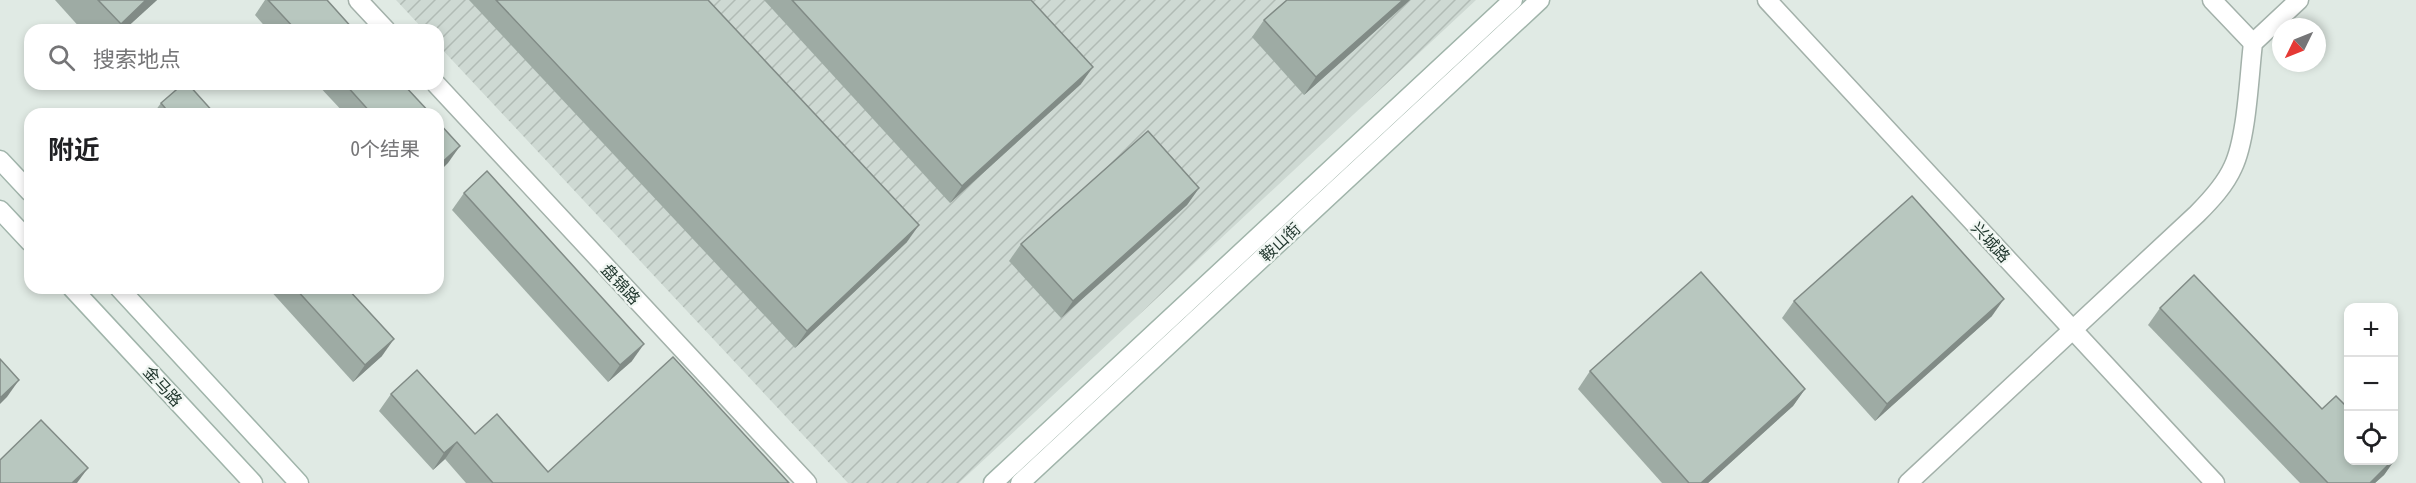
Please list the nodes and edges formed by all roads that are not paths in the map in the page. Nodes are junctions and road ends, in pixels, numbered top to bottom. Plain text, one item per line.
1 (358, 0) edge
2 (1513, 0) edge
3 (1540, 0) edge
4 (1767, 0) edge
5 (2212, 0) edge
6 (2299, 0) edge
7 (380, 24) edge
8 (2253, 43) junction
9 (442, 90) edge
10 (0, 160) edge
11 (24, 186) edge
12 (0, 210) edge
13 (24, 236) edge
14 (78, 294) edge
15 (125, 294) edge
16 (2073, 330) junction
17 (253, 483) edge
18 (299, 483) edge
19 (807, 483) edge
20 (993, 483) edge
21 (1020, 483) edge
22 (1908, 483) edge
23 (2215, 483) edge

1 - 7 street
2 - 20 street, 鞍山街
3 - 21 street, 鞍山街
4 - 16 street, 兴城路
5 - 8 street
6 - 8 street
8 - 16 street
9 - 19 street, 盘锦路
10 - 11 street
12 - 13 street
14 - 17 street, 金马路
15 - 18 street, 金马路
16 - 22 street
16 - 23 street, 兴城路

